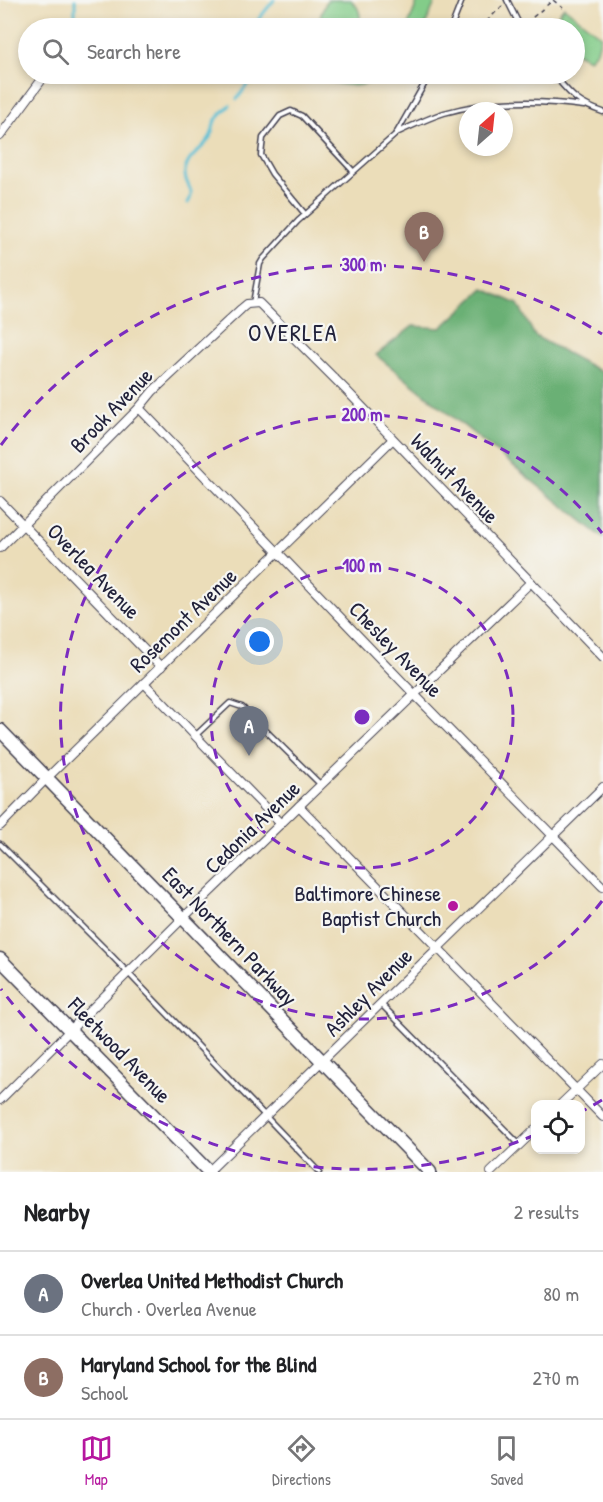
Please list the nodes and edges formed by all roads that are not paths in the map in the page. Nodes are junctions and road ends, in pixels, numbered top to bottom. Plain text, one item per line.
1 (462, 0) edge
2 (507, 0) edge
3 (455, 18) edge
4 (516, 18) edge
5 (39, 84) edge
6 (424, 84) edge
7 (561, 84) edge
8 (584, 106) junction
9 (603, 112) edge
10 (396, 134) junction
11 (0, 136) edge
12 (353, 171) junction
13 (305, 214) junction
14 (253, 303) junction
15 (139, 408) junction
16 (392, 440) junction
17 (0, 501) edge
18 (24, 525) junction
19 (0, 548) edge
20 (278, 552) junction
21 (531, 582) junction
22 (603, 657) edge
23 (162, 667) junction
24 (144, 683) junction
25 (414, 694) junction
26 (0, 730) edge
27 (195, 736) junction
28 (47, 778) junction
29 (321, 785) junction
30 (603, 787) edge
31 (299, 806) junction
32 (280, 824) junction
33 (0, 826) edge
34 (554, 836) junction
35 (0, 844) edge
36 (603, 887) edge
37 (183, 918) junction
38 (437, 949) junction
39 (0, 959) edge
40 (127, 973) junction
41 (381, 1004) junction
42 (70, 1029) junction
43 (323, 1062) junction
44 (603, 1064) edge
45 (576, 1090) junction
46 (0, 1100) edge
47 (565, 1100) edge
48 (266, 1116) junction
49 (603, 1117) edge
50 (531, 1133) edge
51 (519, 1144) junction
52 (209, 1172) edge
53 (320, 1172) edge
54 (430, 1172) edge
55 (490, 1172) edge

1 - 3 lane
2 - 4 lane
5 - 11 street
6 - 10 lane
7 - 8 lane
8 - 9 lane
8 - 10 lane
10 - 12 lane
12 - 13 lane
12 - 13 lane
13 - 14 lane
14 - 15 street, Brook Avenue
14 - 16 street, Walnut Avenue
15 - 18 street, Brook Avenue
15 - 20 street, Chesley Avenue
16 - 20 street, Rosemont Avenue
16 - 21 street, Walnut Avenue
17 - 18 street, Overlea Avenue
18 - 19 street, Brook Avenue
18 - 23 street, Overlea Avenue
20 - 23 street, Rosemont Avenue
20 - 25 street, Chesley Avenue
21 - 22 street, Walnut Avenue
21 - 25 street, Cedonia Avenue
23 - 24 street, Rosemont Avenue
24 - 27 street
24 - 28 street, Rosemont Avenue
25 - 29 street, Cedonia Avenue
25 - 34 street, Chesley Avenue
26 - 28 main road, East Northern Parkway
27 - 29 lane
27 - 32 street
28 - 33 street, Rosemont Avenue
28 - 37 main road, East Northern Parkway
29 - 31 street, Cedonia Avenue
30 - 34 street, Ashley Avenue
31 - 32 street, Cedonia Avenue
31 - 38 street
32 - 37 street, Cedonia Avenue
34 - 36 street, Chesley Avenue
34 - 38 street, Ashley Avenue
35 - 40 lane
37 - 40 street, Cedonia Avenue
37 - 43 main road, East Northern Parkway
38 - 41 street, Ashley Avenue
38 - 45 street
39 - 42 main road, Fleetwood Avenue
40 - 42 street, Cedonia Avenue
40 - 48 lane
41 - 43 street, Ashley Avenue
41 - 51 lane
42 - 46 street, Cedonia Avenue
42 - 52 main road, Fleetwood Avenue
43 - 48 street, Ashley Avenue
43 - 54 main road, East Northern Parkway
44 - 45 street
45 - 47 street
45 - 49 street
48 - 52 street, Ashley Avenue
48 - 53 lane
50 - 51 street
51 - 55 street

